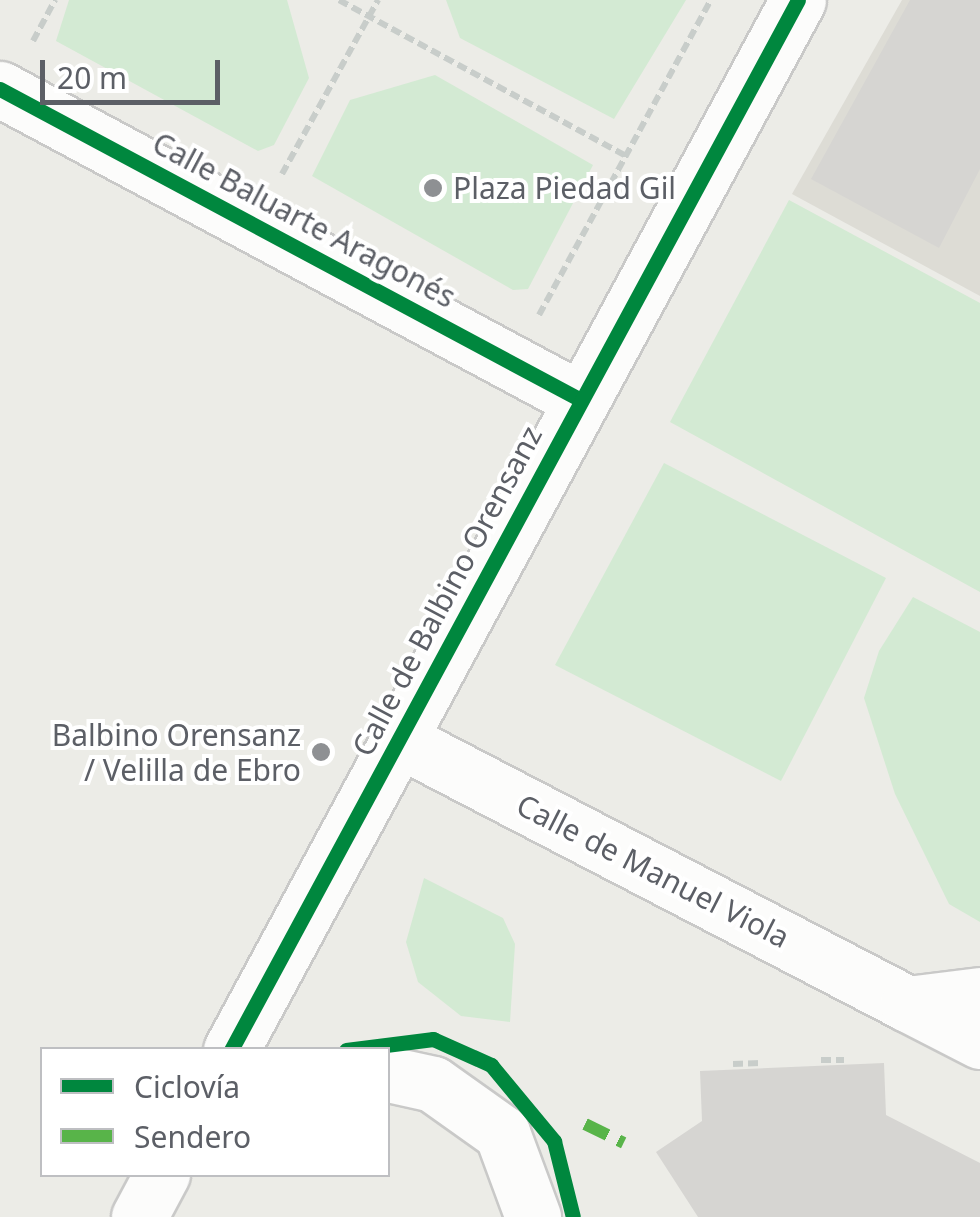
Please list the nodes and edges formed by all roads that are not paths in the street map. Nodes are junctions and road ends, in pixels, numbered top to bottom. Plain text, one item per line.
1 (798, 0) edge
2 (0, 88) edge
3 (581, 400) junction
4 (398, 739) junction
5 (980, 995) edge
6 (908, 1004) junction
7 (980, 1041) edge
8 (233, 1047) edge
9 (390, 1074) edge
10 (160, 1177) edge
11 (139, 1217) edge
12 (533, 1217) edge

1 - 3 street, Calle de Balbino Orensanz
2 - 3 street, Calle Baluarte Aragonés
3 - 4 street, Calle de Balbino Orensanz
4 - 6 street, Calle de Manuel Viola
4 - 8 street, Calle de Balbino Orensanz
5 - 6 street
6 - 7 street, Calle de Manuel Viola
9 - 12 street
10 - 11 street

